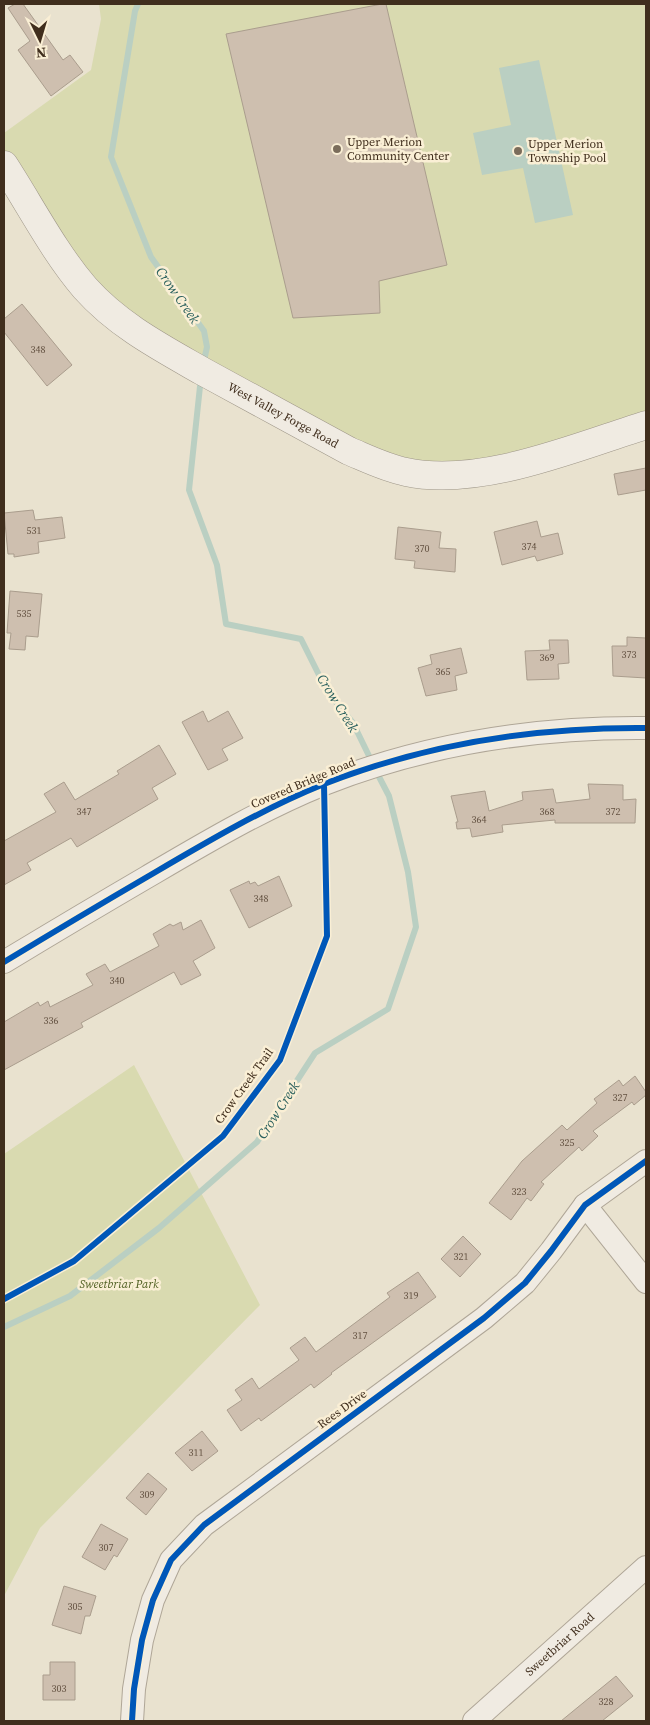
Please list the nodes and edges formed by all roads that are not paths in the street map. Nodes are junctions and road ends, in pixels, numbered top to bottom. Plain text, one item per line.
1 (4, 165) edge
2 (646, 425) edge
3 (646, 728) edge
4 (4, 962) edge
5 (646, 1161) edge
6 (585, 1205) junction
7 (646, 1282) edge
8 (646, 1567) edge
9 (132, 1721) edge
10 (474, 1721) edge

1 - 2 main road, West Valley Forge Road
3 - 4 street, Covered Bridge Road
5 - 6 street, Rees Drive
6 - 7 street
6 - 9 street, Rees Drive
8 - 10 street, Sweetbriar Road

